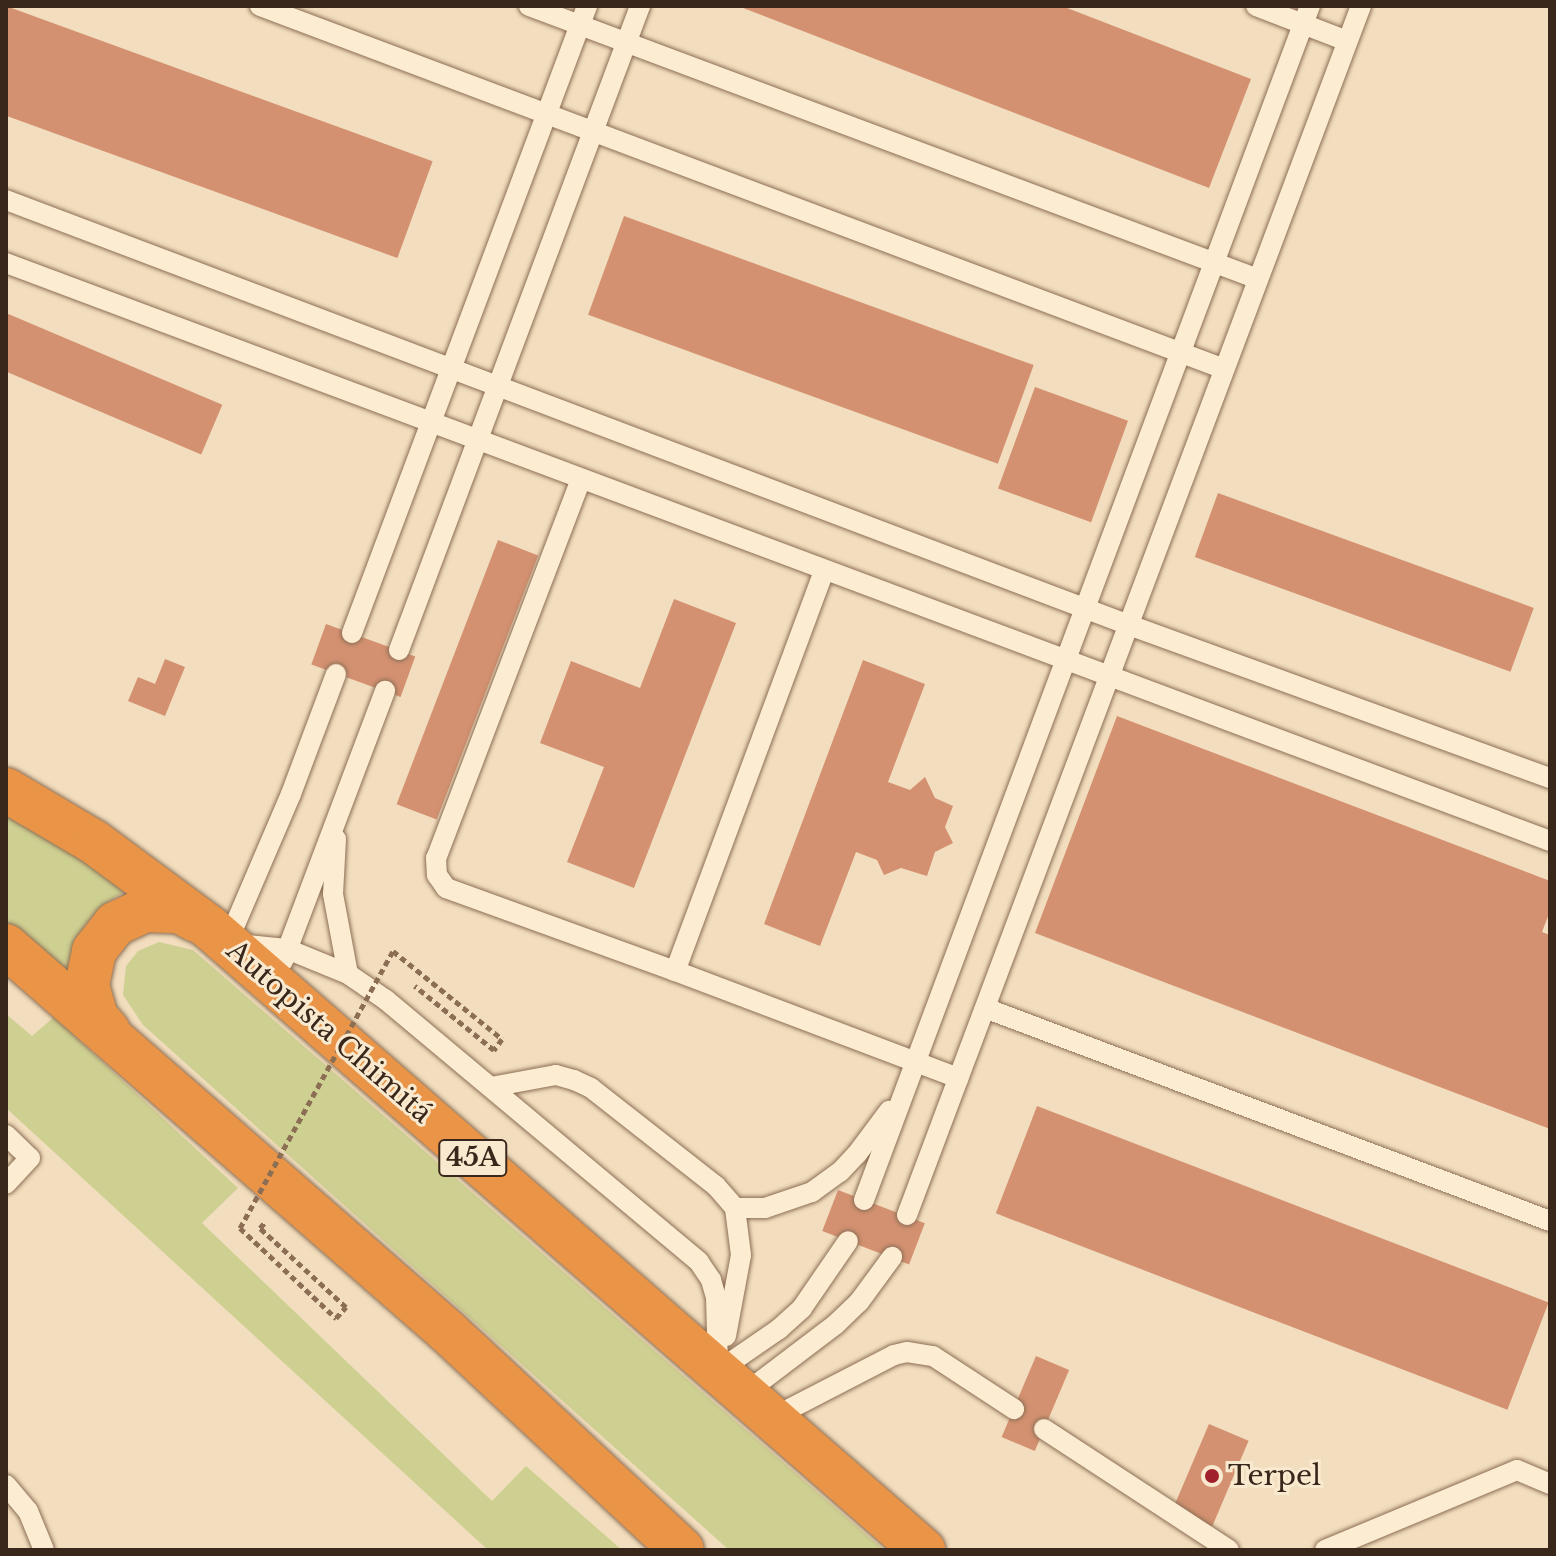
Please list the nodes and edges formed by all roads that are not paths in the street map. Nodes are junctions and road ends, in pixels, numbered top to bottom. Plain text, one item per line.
1 (260, 6) edge
2 (529, 6) edge
3 (640, 6) edge
4 (1256, 6) edge
5 (1361, 6) edge
6 (1307, 15) edge
7 (584, 16) edge
8 (1347, 41) junction
9 (626, 42) junction
10 (547, 114) junction
11 (593, 131) junction
12 (6, 200) edge
13 (1214, 262) junction
14 (6, 263) edge
15 (1258, 279) junction
16 (1180, 353) junction
17 (451, 369) junction
18 (1224, 369) junction
19 (498, 386) junction
20 (431, 423) junction
21 (477, 440) junction
22 (581, 479) junction
23 (824, 571) junction
24 (1085, 608) junction
25 (1129, 625) junction
26 (352, 633) dead end
27 (399, 650) dead end
28 (1065, 662) junction
29 (336, 674) dead end
30 (1109, 679) junction
31 (385, 691) dead end
32 (1550, 778) edge
33 (6, 790) edge
34 (339, 813) junction
35 (1550, 841) edge
36 (218, 935) junction
37 (6, 946) edge
38 (280, 966) junction
39 (675, 971) junction
40 (348, 974) junction
41 (985, 1008) junction
42 (119, 1042) junction
43 (915, 1063) junction
44 (958, 1078) junction
45 (491, 1087) junction
46 (905, 1088) junction
47 (6, 1135) edge
48 (6, 1184) edge
49 (864, 1200) dead end
50 (735, 1208) junction
51 (907, 1215) dead end
52 (1550, 1221) edge
53 (848, 1241) dead end
54 (892, 1257) dead end
55 (745, 1394) junction
56 (1014, 1409) dead end
57 (1044, 1429) dead end
58 (1550, 1484) edge
59 (6, 1485) edge
60 (44, 1550) edge
61 (682, 1550) edge
62 (923, 1550) edge
63 (1229, 1550) edge
64 (1325, 1550) edge

1 - 10 lane
2 - 7 lane
3 - 9 lane
4 - 6 lane
5 - 8 lane
6 - 8 lane
6 - 13 lane
7 - 9 lane
7 - 10 lane
8 - 15 lane
9 - 11 lane
9 - 13 lane
10 - 11 lane
10 - 17 lane
11 - 16 lane
11 - 19 lane
12 - 17 lane
13 - 15 lane
13 - 16 lane
14 - 20 lane
15 - 18 lane
16 - 18 lane
16 - 24 lane
17 - 19 lane
17 - 20 lane
18 - 25 lane
19 - 21 lane
19 - 24 lane
20 - 21 lane
20 - 26 lane
21 - 22 lane
21 - 27 lane
22 - 23 lane
22 - 39 lane
23 - 28 lane
23 - 39 lane
24 - 25 lane
24 - 28 lane
25 - 30 lane
25 - 32 lane
28 - 30 lane
28 - 43 lane
29 - 36 lane
30 - 35 lane
30 - 41 lane
31 - 34 lane
33 - 36 highway, Autopista Chimitá / 45A
34 - 38 lane
34 - 40 lane
36 - 38 highway, Autopista Chimitá / 45A
36 - 42 highway
37 - 42 highway
38 - 40 lane
38 - 55 highway, Autopista Chimitá / 45A
39 - 43 lane
40 - 45 lane
41 - 44 lane
41 - 52 lane
42 - 61 highway
43 - 44 lane
43 - 46 lane
44 - 51 lane
45 - 50 lane
45 - 55 lane
46 - 49 lane
46 - 50 lane
47 - 48 lane
50 - 55 lane
53 - 55 lane
54 - 55 lane
55 - 56 lane
55 - 62 highway, Autopista Chimitá / 45A
57 - 63 lane
58 - 64 lane
59 - 60 lane

